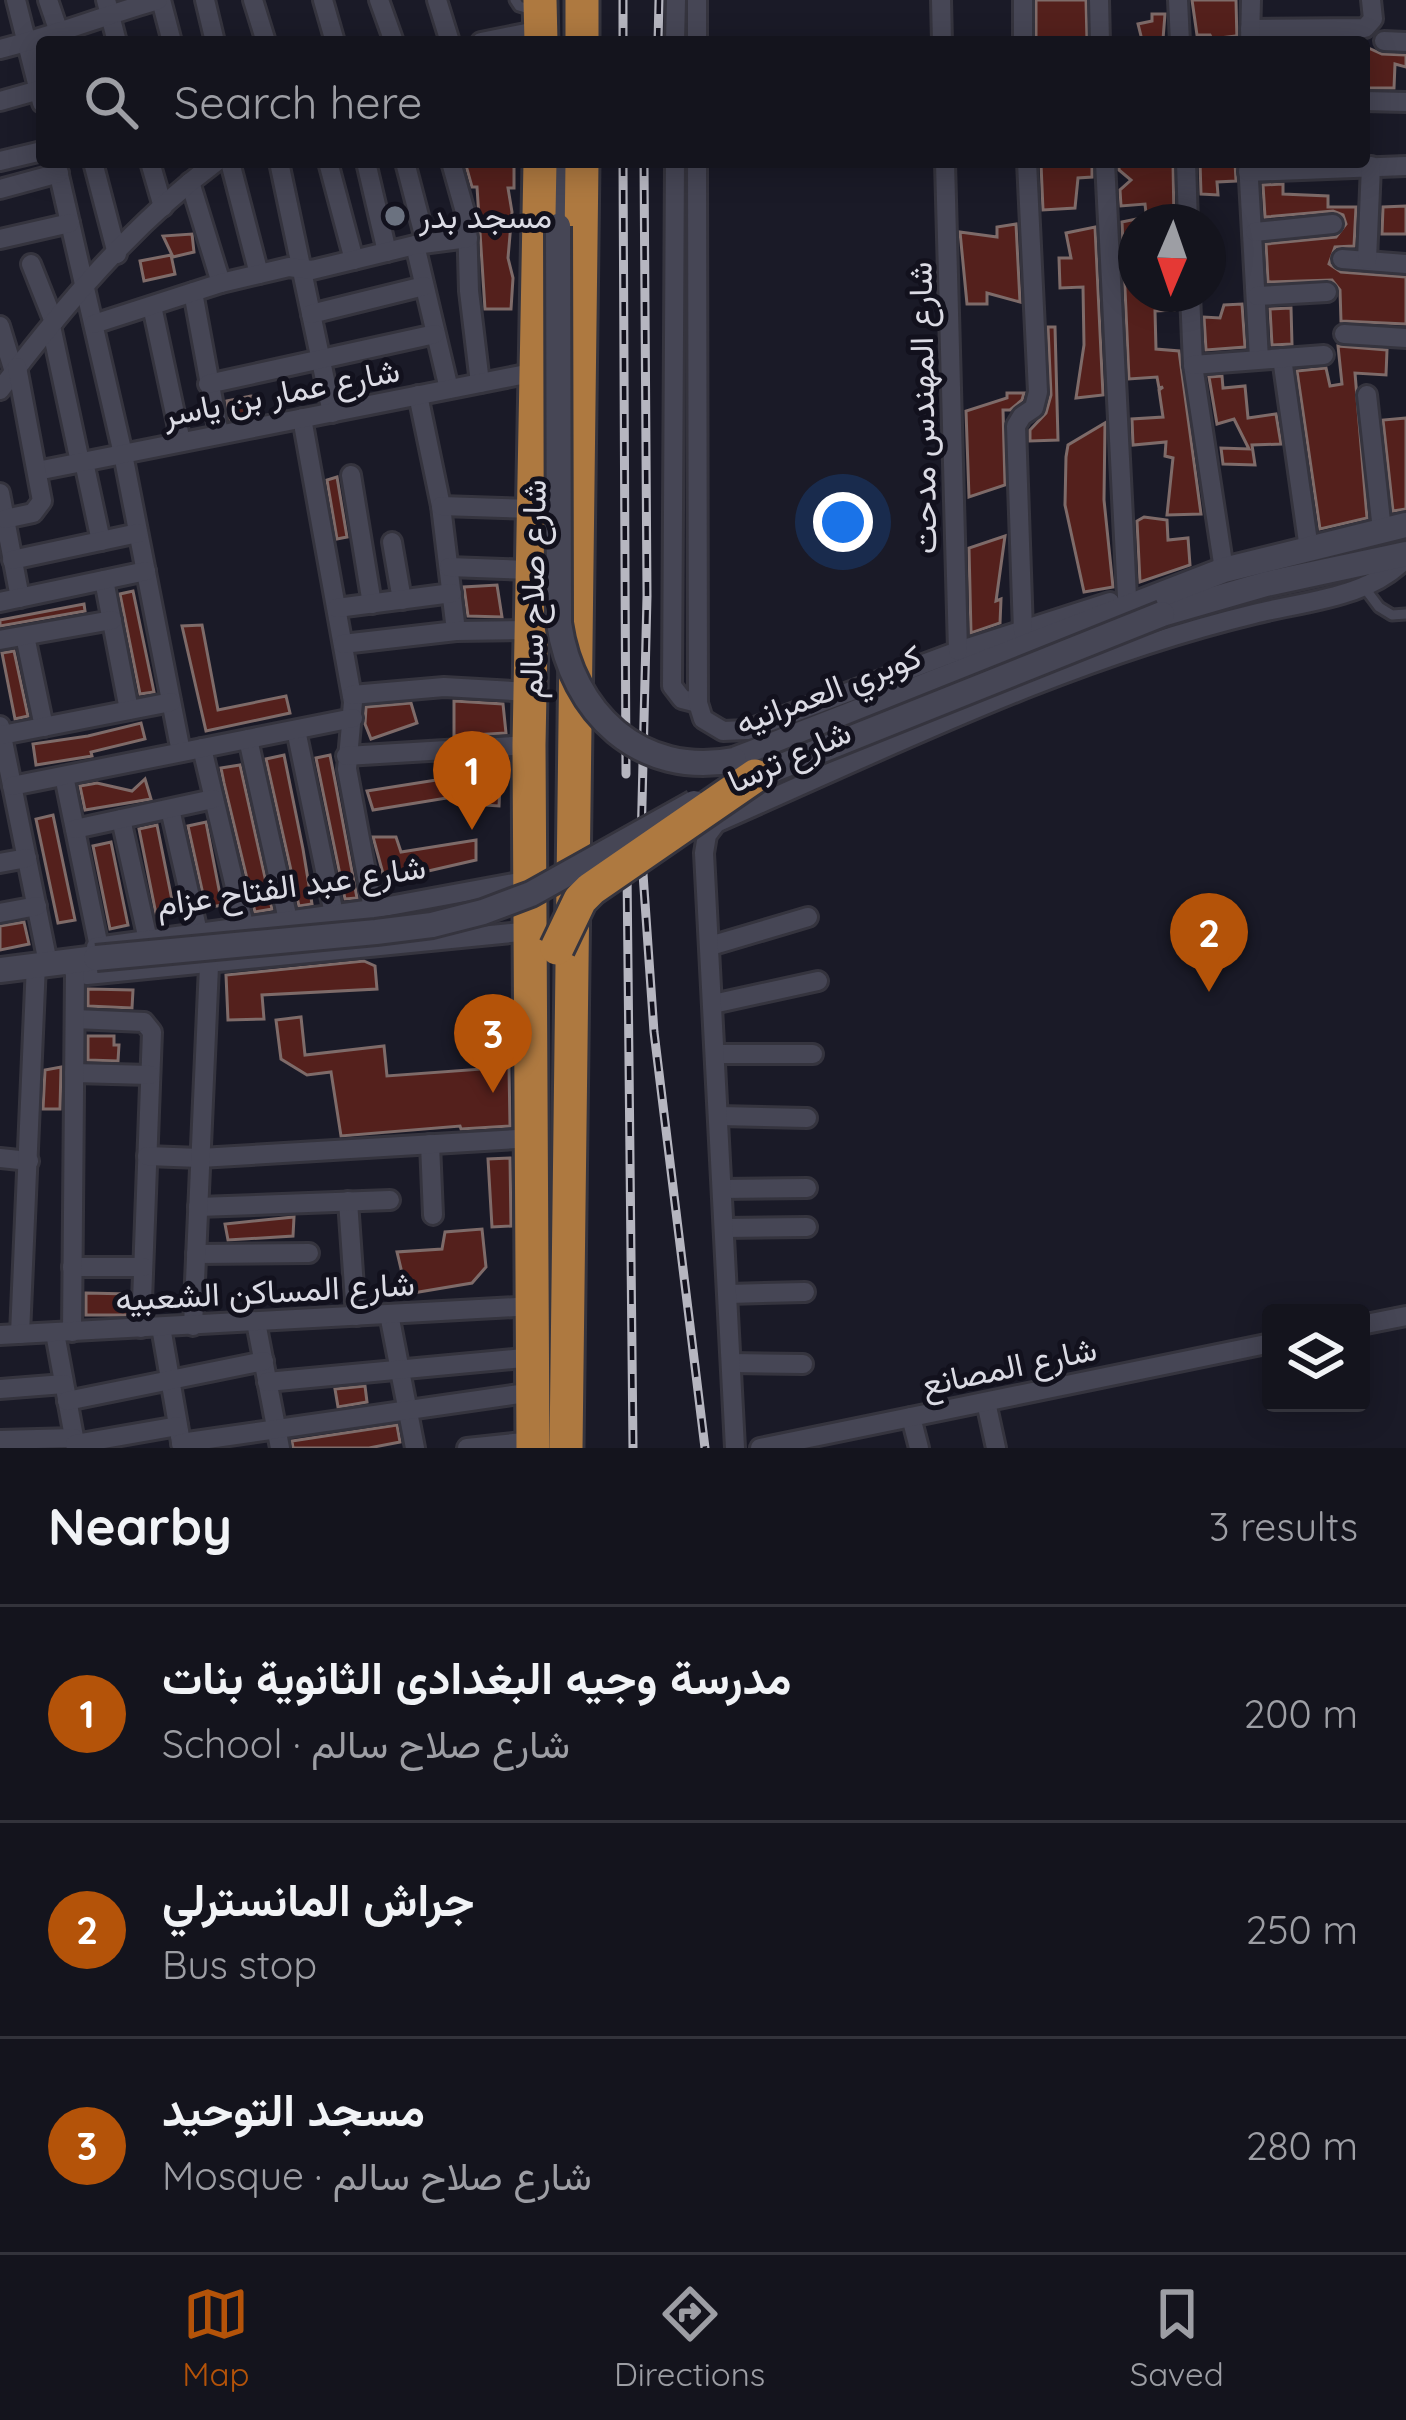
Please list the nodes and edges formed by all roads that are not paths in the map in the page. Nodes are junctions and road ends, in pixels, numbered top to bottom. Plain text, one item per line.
1 (16, 0) edge
2 (48, 0) edge
3 (160, 0) edge
4 (205, 0) edge
5 (253, 0) edge
6 (323, 0) edge
7 (380, 0) edge
8 (437, 0) edge
9 (582, 0) edge
10 (676, 0) edge
11 (697, 0) edge
12 (941, 0) edge
13 (1023, 0) edge
14 (1099, 0) edge
15 (1178, 0) edge
16 (1251, 0) edge
17 (1371, 0) edge
18 (108, 7) edge
19 (535, 17) edge
20 (1250, 35) edge
21 (61, 36) edge
22 (65, 36) edge
23 (170, 36) edge
24 (214, 36) edge
25 (264, 36) edge
26 (333, 36) edge
27 (392, 36) edge
28 (449, 36) edge
29 (494, 36) edge
30 (582, 36) edge
31 (675, 36) edge
32 (697, 36) edge
33 (942, 36) edge
34 (1023, 36) edge
35 (1100, 36) edge
36 (1180, 36) edge
37 (1384, 41) dead end
38 (36, 42) edge
39 (1406, 42) edge
40 (26, 43) junction
41 (0, 49) edge
42 (36, 82) edge
43 (36, 97) edge
44 (1370, 100) edge
45 (0, 101) edge
46 (1406, 102) edge
47 (36, 152) edge
48 (0, 161) edge
49 (1371, 166) joint
50 (1406, 166) edge
51 (58, 168) edge
52 (95, 168) edge
53 (152, 168) edge
54 (232, 168) edge
55 (280, 168) edge
56 (330, 168) edge
57 (367, 168) edge
58 (406, 168) edge
59 (453, 168) edge
60 (540, 168) edge
61 (560, 168) edge
62 (582, 168) edge
63 (675, 168) edge
64 (697, 168) edge
65 (945, 168) edge
66 (1027, 168) edge
67 (1106, 168) edge
68 (1186, 168) edge
69 (1248, 168) edge
70 (204, 169) edge
71 (0, 188) edge
72 (1187, 204) edge
73 (163, 207) junction
74 (70, 223) junction
75 (1333, 224) dead end
76 (1255, 232) junction
77 (468, 238) junction
78 (0, 239) edge
79 (420, 244) junction
80 (387, 252) junction
81 (117, 254) junction
82 (1342, 259) dead end
83 (354, 260) junction
84 (1367, 260) junction
85 (31, 264) dead end
86 (1406, 264) edge
87 (302, 268) junction
88 (259, 274) junction
89 (220, 283) junction
90 (84, 286) junction
91 (424, 286) junction
92 (193, 292) junction
93 (1327, 292) dead end
94 (1257, 296) junction
95 (152, 305) junction
96 (1191, 312) edge
97 (311, 314) junction
98 (53, 324) junction
99 (94, 324) junction
100 (0, 326) edge
101 (435, 334) junction
102 (1344, 334) dead end
103 (1406, 338) edge
104 (1324, 355) dead end
105 (1282, 358) junction
106 (321, 359) junction
107 (1259, 359) junction
108 (1193, 365) junction
109 (16, 369) junction
110 (536, 372) junction
111 (480, 383) junction
112 (208, 384) junction
113 (448, 389) junction
114 (0, 390) edge
115 (418, 395) junction
116 (1367, 395) dead end
117 (332, 412) junction
118 (302, 418) junction
119 (219, 434) junction
120 (181, 442) junction
121 (123, 454) junction
122 (82, 462) junction
123 (37, 471) junction
124 (351, 475) dead end
125 (0, 493) edge
126 (441, 506) junction
127 (533, 509) junction
128 (5, 518) junction
129 (1394, 528) edge
130 (138, 533) junction
131 (100, 542) junction
132 (392, 542) dead end
133 (1309, 549) junction
134 (1406, 556) edge
135 (13, 560) junction
136 (449, 567) junction
137 (532, 570) junction
138 (146, 571) junction
139 (1215, 573) junction
140 (104, 580) junction
141 (1364, 587) junction
142 (452, 593) junction
143 (1127, 597) junction
144 (10, 600) edge
145 (402, 600) junction
146 (372, 604) junction
147 (337, 608) junction
148 (1406, 614) edge
149 (112, 620) junction
150 (531, 630) junction
151 (456, 631) junction
152 (1023, 631) junction
153 (26, 636) junction
154 (0, 640) edge
155 (343, 644) junction
156 (958, 652) junction
157 (575, 676) junction
158 (530, 692) junction
159 (352, 695) junction
160 (171, 702) junction
161 (698, 703) junction
162 (129, 710) junction
163 (574, 713) junction
164 (352, 718) junction
165 (44, 727) junction
166 (296, 730) junction
167 (1, 731) edge
168 (723, 731) junction
169 (248, 739) junction
170 (529, 745) junction
171 (202, 748) junction
172 (181, 752) junction
173 (346, 756) junction
174 (745, 768) junction
175 (64, 776) junction
176 (12, 786) junction
177 (213, 799) junction
178 (170, 808) junction
179 (747, 810) junction
180 (121, 819) junction
181 (75, 829) junction
182 (27, 858) junction
183 (0, 863) edge
184 (530, 880) junction
185 (37, 906) junction
186 (374, 909) junction
187 (0, 913) edge
188 (334, 914) junction
189 (808, 917) dead end
190 (288, 920) junction
191 (244, 925) junction
192 (198, 932) junction
193 (544, 939) junction
194 (148, 940) junction
195 (710, 946) junction
196 (70, 961) junction
197 (209, 966) junction
198 (0, 970) edge
199 (818, 981) dead end
200 (713, 1004) junction
201 (75, 1019) junction
202 (716, 1054) junction
203 (813, 1054) dead end
204 (74, 1073) junction
205 (150, 1075) junction
206 (718, 1115) junction
207 (807, 1118) dead end
208 (534, 1138) junction
209 (430, 1144) junction
210 (147, 1156) junction
211 (0, 1158) edge
212 (200, 1158) junction
213 (28, 1161) junction
214 (807, 1188) dead end
215 (722, 1189) junction
216 (390, 1200) dead end
217 (348, 1202) junction
218 (198, 1207) junction
219 (433, 1215) dead end
220 (807, 1227) dead end
221 (724, 1228) junction
222 (309, 1253) dead end
223 (196, 1254) junction
224 (73, 1267) junction
225 (143, 1267) junction
226 (805, 1292) dead end
227 (728, 1294) junction
228 (534, 1306) junction
229 (389, 1314) junction
230 (356, 1316) junction
231 (1406, 1316) edge
232 (256, 1322) junction
233 (1370, 1323) edge
234 (193, 1326) junction
235 (151, 1328) junction
236 (63, 1332) junction
237 (10, 1335) edge
238 (1262, 1345) edge
239 (534, 1357) junction
240 (264, 1361) junction
241 (731, 1363) junction
242 (803, 1364) dead end
243 (399, 1367) junction
244 (566, 1377) junction
245 (170, 1380) junction
246 (267, 1382) junction
247 (0, 1389) edge
248 (66, 1392) junction
249 (533, 1392) junction
250 (986, 1402) junction
251 (407, 1408) junction
252 (911, 1417) junction
253 (278, 1438) edge
254 (180, 1439) edge
255 (0, 1440) edge
256 (75, 1444) edge
257 (544, 1446) edge
258 (415, 1448) edge
259 (467, 1448) edge
260 (735, 1448) edge
261 (760, 1448) edge
262 (919, 1448) edge
263 (996, 1448) edge

1 - 40 street
2 - 21 street
3 - 18 street
3 - 23 street
4 - 24 street
5 - 25 street
6 - 26 street
7 - 27 street
8 - 28 street
9 - 30 highway
10 - 31 street
11 - 32 street
12 - 33 street
13 - 34 street
14 - 35 street
15 - 36 street
16 - 20 street
17 - 20 street
18 - 22 street
19 - 29 street
37 - 39 street
38 - 40 street
40 - 41 street
40 - 42 street
43 - 45 street
44 - 46 street
47 - 48 street
49 - 50 street
49 - 84 street
51 - 71 street
51 - 74 street
52 - 81 street
53 - 73 street
54 - 88 street
55 - 87 street
56 - 83 street
57 - 80 street
58 - 79 street
59 - 77 street
60 - 110 highway, شارع صلاح سالم
61 - 174 street, كوبري العمرانيه, bridge
62 - 157 highway, شارع صلاح سالم
63 - 161 street, شارع ترسا
64 - 161 street
65 - 156 street, شارع المهندس مدحت
66 - 152 street
67 - 143 street
68 - 72 street
69 - 76 street
70 - 73 street
70 - 89 street
73 - 81 street
74 - 78 street
74 - 90 street
75 - 76 street
76 - 94 street
77 - 79 street
77 - 111 street
79 - 80 street
79 - 91 street
80 - 83 street
81 - 90 street
82 - 84 street
83 - 87 street
84 - 86 street
85 - 98 street
87 - 88 street
87 - 97 street
88 - 89 street
89 - 92 street
90 - 98 street
90 - 99 street
91 - 97 street
91 - 101 street
92 - 95 street
92 - 112 street
93 - 94 street
94 - 107 street
95 - 99 street
95 - 120 street
96 - 108 street
97 - 106 street
98 - 109 street
98 - 122 street
99 - 121 street
100 - 109 street
101 - 106 street
101 - 113 street
102 - 103 street
104 - 105 street
105 - 107 street
105 - 133 street
106 - 112 street
106 - 117 street
107 - 108 street
108 - 139 street
109 - 114 street
109 - 123 street
110 - 111 street, شارع عمار بن ياسر
110 - 127 highway, شارع صلاح سالم
111 - 113 street, شارع عمار بن ياسر
112 - 119 street
113 - 115 street, شارع عمار بن ياسر
115 - 117 street, شارع عمار بن ياسر
115 - 126 street
116 - 129 street
117 - 118 street, شارع عمار بن ياسر
118 - 119 street, شارع عمار بن ياسر
118 - 147 street
119 - 120 street, شارع عمار بن ياسر
120 - 121 street, شارع عمار بن ياسر
121 - 122 street, شارع عمار بن ياسر
121 - 130 street
122 - 123 street, شارع عمار بن ياسر
122 - 131 street
123 - 128 street
124 - 146 street
125 - 128 street
126 - 127 street
126 - 136 street
127 - 137 highway, شارع صلاح سالم
128 - 135 street
129 - 133 street, شارع ترسا
130 - 131 street
130 - 138 street
131 - 135 street
132 - 145 street
133 - 139 street, شارع ترسا
134 - 141 street, شارع ترسا
134 - 174 street, كوبري العمرانيه, bridge
135 - 144 street
136 - 137 street
136 - 142 street
137 - 150 highway, شارع صلاح سالم
138 - 140 street
138 - 160 street
139 - 143 street, شارع ترسا
139 - 174 street, كوبري العمرانيه
140 - 144 street
140 - 149 street
141 - 148 lane
141 - 179 street, شارع ترسا
142 - 145 street
142 - 151 street
143 - 152 street, شارع ترسا
145 - 146 street
146 - 147 street
147 - 155 street
149 - 153 street
149 - 162 street
150 - 151 street
150 - 158 highway, شارع صلاح سالم
151 - 155 street
152 - 156 street, شارع ترسا
153 - 154 street
153 - 165 street
155 - 159 street
156 - 168 street, شارع ترسا
157 - 158 highway
157 - 163 highway, شارع صلاح سالم
158 - 159 street
158 - 163 highway
158 - 170 highway, شارع صلاح سالم
159 - 164 street
160 - 162 street
160 - 172 street
161 - 168 street, شارع ترسا
162 - 165 street
163 - 244 highway, شارع صلاح سالم
164 - 166 street
164 - 173 street
165 - 167 street
166 - 169 street
166 - 188 street
167 - 176 street
168 - 179 street
169 - 171 street
169 - 190 street
170 - 173 street
170 - 184 highway, شارع صلاح سالم
171 - 172 street
171 - 177 street
172 - 175 street
173 - 186 street
174 - 193 highway, bridge
174 - 196 street, كوبري العمرانيه, bridge
175 - 176 street
175 - 181 street
176 - 182 street
177 - 178 street
177 - 191 street
178 - 180 street
178 - 192 street
179 - 195 street, شارع ترسا
180 - 181 street
180 - 194 street
181 - 196 street
182 - 183 street
182 - 185 street
184 - 186 street, شارع عبد الفتاح عزام
184 - 193 highway, شارع صلاح سالم
185 - 187 street
185 - 196 street
186 - 188 street, شارع عبد الفتاح عزام
188 - 190 street, شارع عبد الفتاح عزام
189 - 195 street
190 - 191 street, شارع عبد الفتاح عزام
191 - 192 street, شارع عبد الفتاح عزام
192 - 194 street, شارع عبد الفتاح عزام
193 - 197 street, شارع عبد الفتاح عزام
193 - 208 highway, شارع صلاح سالم
193 - 244 highway
194 - 196 street, شارع عبد الفتاح عزام
195 - 200 street, شارع ترسا
196 - 197 street, شارع عبد الفتاح عزام
196 - 198 street, شارع عبد الفتاح عزام
196 - 201 street
196 - 213 street
197 - 212 street
199 - 200 street
200 - 202 street, شارع ترسا
201 - 204 street
201 - 205 street
202 - 203 street
202 - 206 street, شارع ترسا
204 - 205 street
204 - 224 street
205 - 210 street
206 - 207 street
206 - 215 street, شارع ترسا
208 - 209 street
208 - 228 highway, شارع صلاح سالم
209 - 212 street
209 - 219 street
210 - 212 street
210 - 225 street
211 - 213 street
212 - 218 street
213 - 237 street
214 - 215 street
215 - 221 street, شارع ترسا
216 - 217 street
217 - 218 street
217 - 230 street
218 - 223 street
220 - 221 street
221 - 227 street, شارع ترسا
222 - 223 street
223 - 234 street
224 - 225 street
224 - 236 street
225 - 235 street
226 - 227 street
227 - 241 street, شارع ترسا
228 - 229 street, شارع المساكن الشعبيه
228 - 239 highway, شارع صلاح سالم
229 - 230 street, شارع المساكن الشعبيه
229 - 243 street
230 - 232 street, شارع المساكن الشعبيه
231 - 233 street
232 - 234 street, شارع المساكن الشعبيه
232 - 240 street
234 - 235 street, شارع المساكن الشعبيه
235 - 236 street, شارع المساكن الشعبيه
235 - 245 street
236 - 237 street, شارع المساكن الشعبيه
236 - 248 street
238 - 250 street, شارع المصانع
239 - 243 street
239 - 249 highway, شارع صلاح سالم
240 - 245 street
240 - 246 street
241 - 242 street
241 - 260 street, شارع ترسا
243 - 246 street
243 - 251 street
244 - 257 highway, شارع صلاح سالم
245 - 248 street
245 - 254 street
246 - 253 street
247 - 248 street
248 - 256 street
249 - 251 street
249 - 257 highway, شارع صلاح سالم
250 - 252 street, شارع المصانع
250 - 263 street
251 - 253 street
251 - 258 street
252 - 261 street, شارع المصانع
252 - 262 street
253 - 254 street
254 - 256 street
255 - 256 street
257 - 259 street

